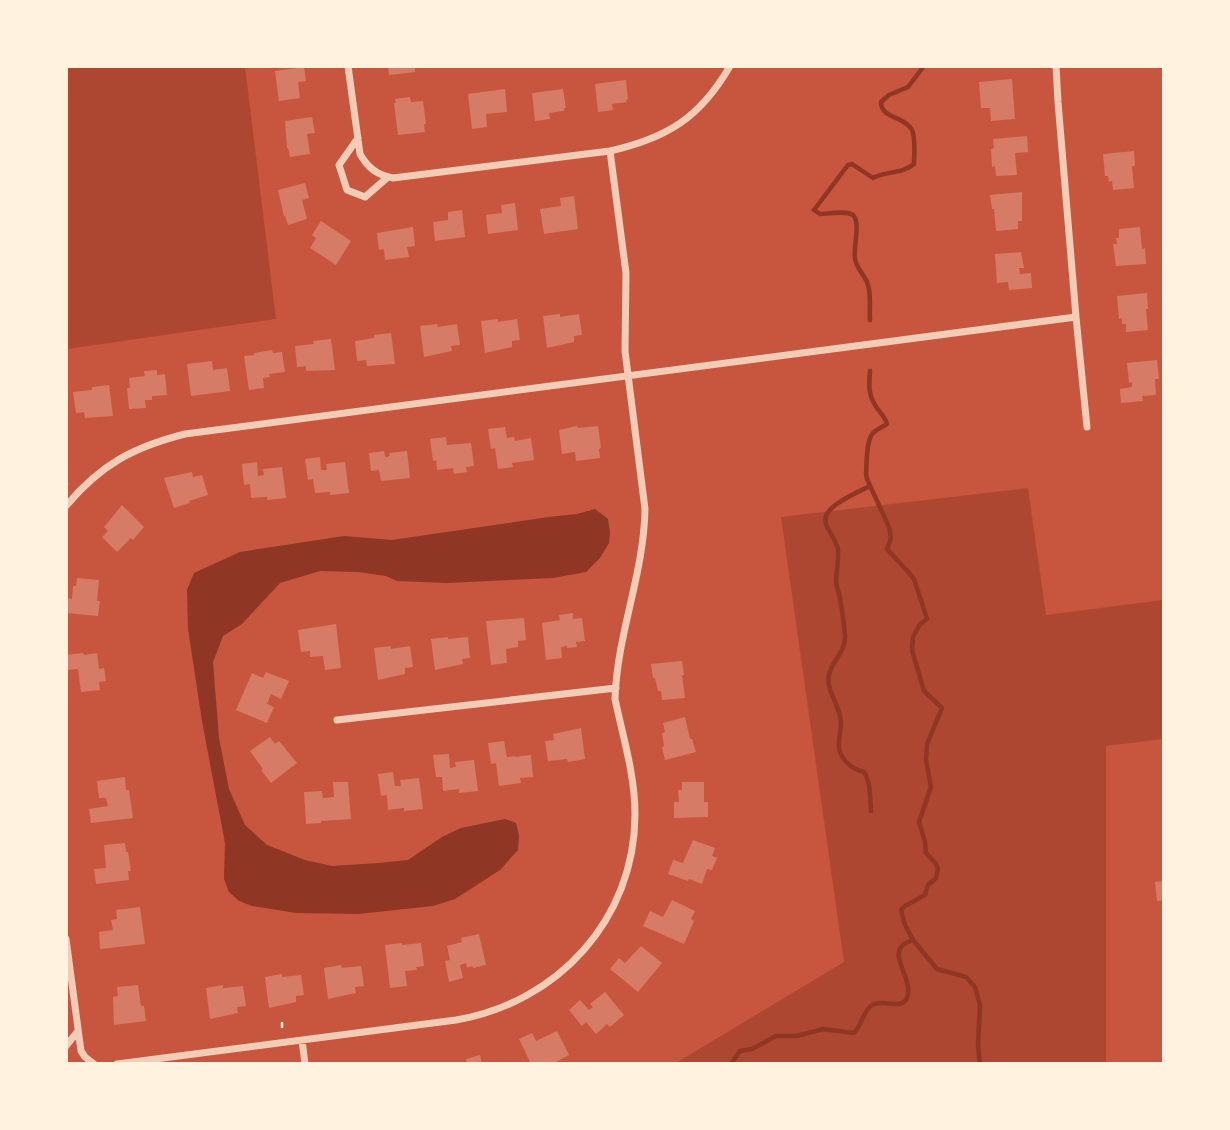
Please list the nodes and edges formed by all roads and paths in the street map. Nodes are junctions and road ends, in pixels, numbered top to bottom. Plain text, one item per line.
1 (348, 66) edge
2 (730, 66) edge
3 (1056, 66) edge
4 (358, 138) junction
5 (610, 151) junction
6 (388, 177) junction
7 (1076, 317) junction
8 (628, 376) junction
9 (1087, 427) dead end
10 (66, 506) edge
11 (616, 688) junction
12 (337, 720) dead end
13 (66, 939) edge
14 (78, 1031) junction
15 (302, 1040) junction
16 (66, 1046) edge
17 (91, 1062) edge
18 (117, 1063) edge
19 (305, 1063) edge

1 - 4 street
2 - 5 street
3 - 7 street
4 - 6 street
4 - 6 street
5 - 6 street
5 - 8 street
7 - 8 street
7 - 9 street
8 - 10 street
8 - 11 street
11 - 12 street
11 - 15 street
13 - 14 street
14 - 16 street
14 - 17 street
15 - 18 street
15 - 19 street

